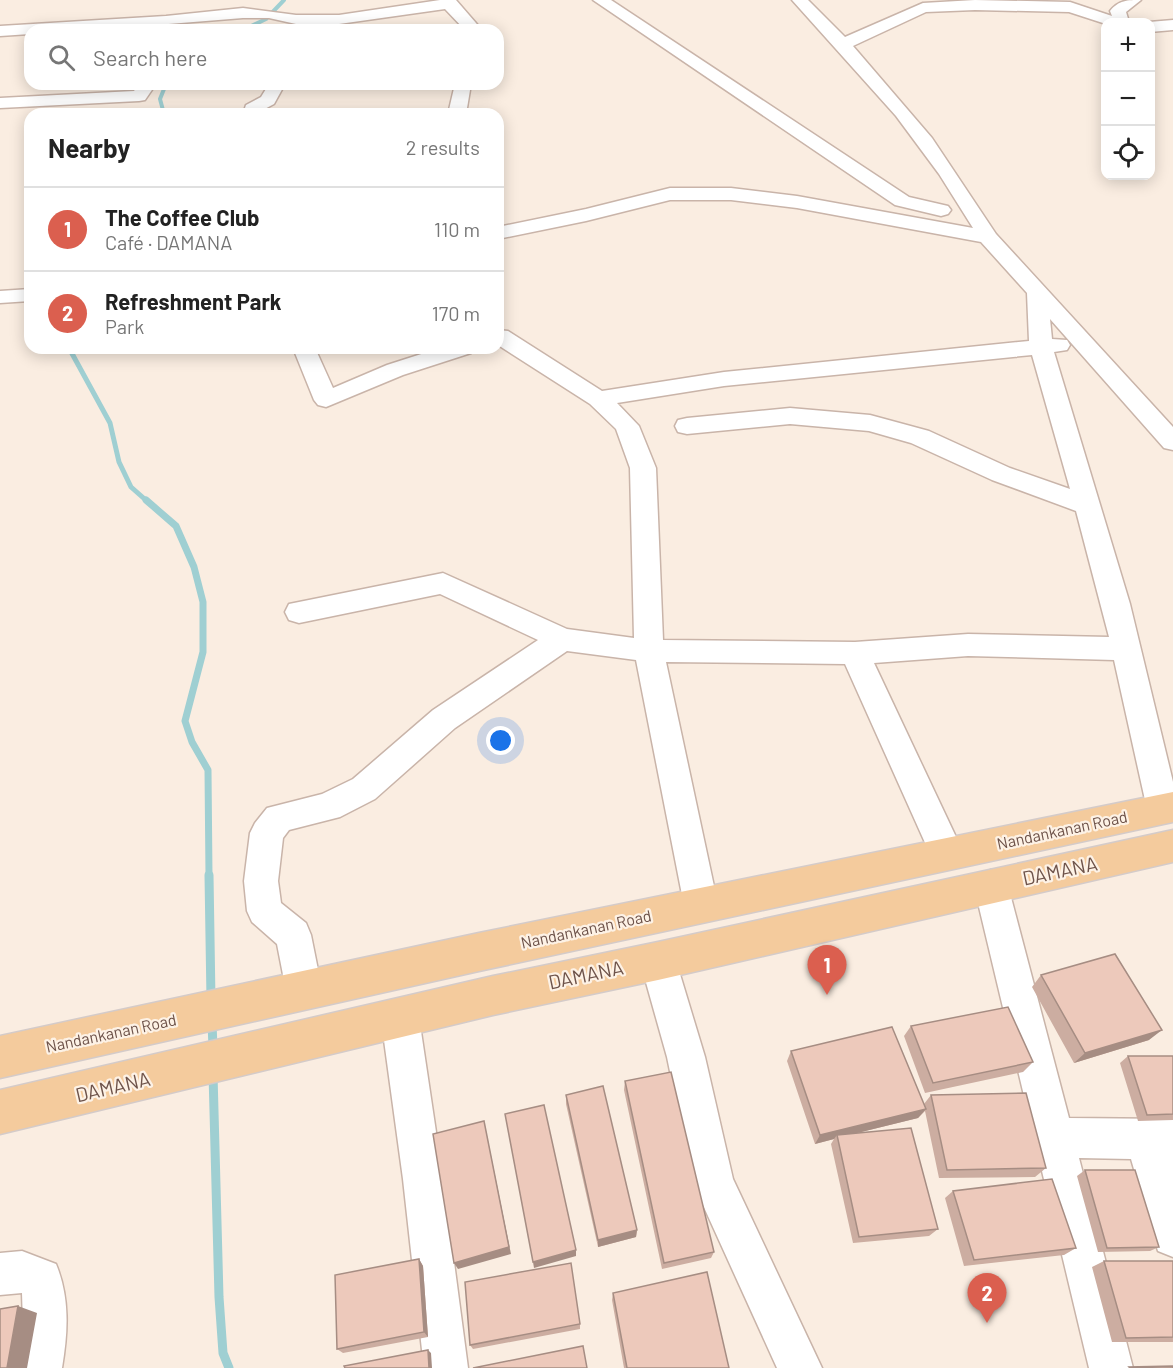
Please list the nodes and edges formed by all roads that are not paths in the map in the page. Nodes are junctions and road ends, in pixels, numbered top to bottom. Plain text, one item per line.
1 (298, 0) edge
2 (601, 0) edge
3 (800, 0) edge
4 (807, 0) edge
5 (1133, 0) edge
6 (448, 2) edge
7 (271, 16) junction
8 (1104, 18) edge
9 (1121, 18) edge
10 (126, 24) edge
11 (242, 24) edge
12 (314, 24) edge
13 (325, 24) edge
14 (468, 24) edge
15 (1173, 25) edge
16 (1155, 27) edge
17 (24, 30) edge
18 (0, 31) edge
19 (861, 36) junction
20 (843, 44) junction
21 (144, 90) edge
22 (274, 90) edge
23 (462, 90) edge
24 (0, 103) edge
25 (52, 107) edge
26 (254, 108) edge
27 (459, 108) edge
28 (983, 229) junction
29 (504, 232) edge
30 (1038, 293) junction
31 (24, 295) edge
32 (0, 297) edge
33 (504, 338) edge
34 (1086, 343) junction
35 (1041, 345) junction
36 (307, 354) edge
37 (444, 354) edge
38 (598, 399) junction
39 (687, 426) dead end
40 (1173, 442) edge
41 (1087, 506) junction
42 (299, 612) dead end
43 (562, 639) junction
44 (1126, 650) junction
45 (649, 651) junction
46 (855, 653) junction
47 (1168, 808) edge
48 (1173, 846) edge
49 (947, 854) junction
50 (991, 886) junction
51 (701, 905) junction
52 (658, 961) junction
53 (286, 994) junction
54 (400, 1018) junction
55 (0, 1057) edge
56 (0, 1112) edge
57 (1054, 1138) junction
58 (1159, 1139) edge
59 (1173, 1236) edge
60 (0, 1274) edge
61 (40, 1368) edge
62 (446, 1368) edge
63 (800, 1368) edge
64 (1110, 1368) edge

1 - 7 street
2 - 28 street
3 - 20 street
4 - 19 street
5 - 9 street
6 - 13 street
6 - 14 street
7 - 10 street
7 - 11 street
7 - 12 street
8 - 19 street
15 - 16 street
17 - 18 street
19 - 20 street
20 - 28 street
21 - 25 street
22 - 26 street
23 - 27 street
24 - 25 street
28 - 29 street
28 - 30 street
30 - 34 street
30 - 35 street
31 - 32 street
33 - 38 street
34 - 35 street
34 - 40 street
35 - 38 street
35 - 41 street
36 - 37 street
38 - 45 street
39 - 41 street
41 - 44 street
42 - 43 street
43 - 45 street
43 - 53 street
44 - 46 street
44 - 47 street
45 - 46 street
45 - 51 street
46 - 49 street
47 - 49 main road, Nandankanan Road
48 - 50 main road, DAMANA
49 - 51 main road, Nandankanan Road
50 - 52 main road, DAMANA
50 - 57 street
51 - 53 main road, Nandankanan Road
52 - 54 main road, DAMANA
52 - 63 street
53 - 55 main road, Nandankanan Road
54 - 56 main road, DAMANA
54 - 62 street
57 - 58 street
57 - 64 street
58 - 59 street
60 - 61 street

